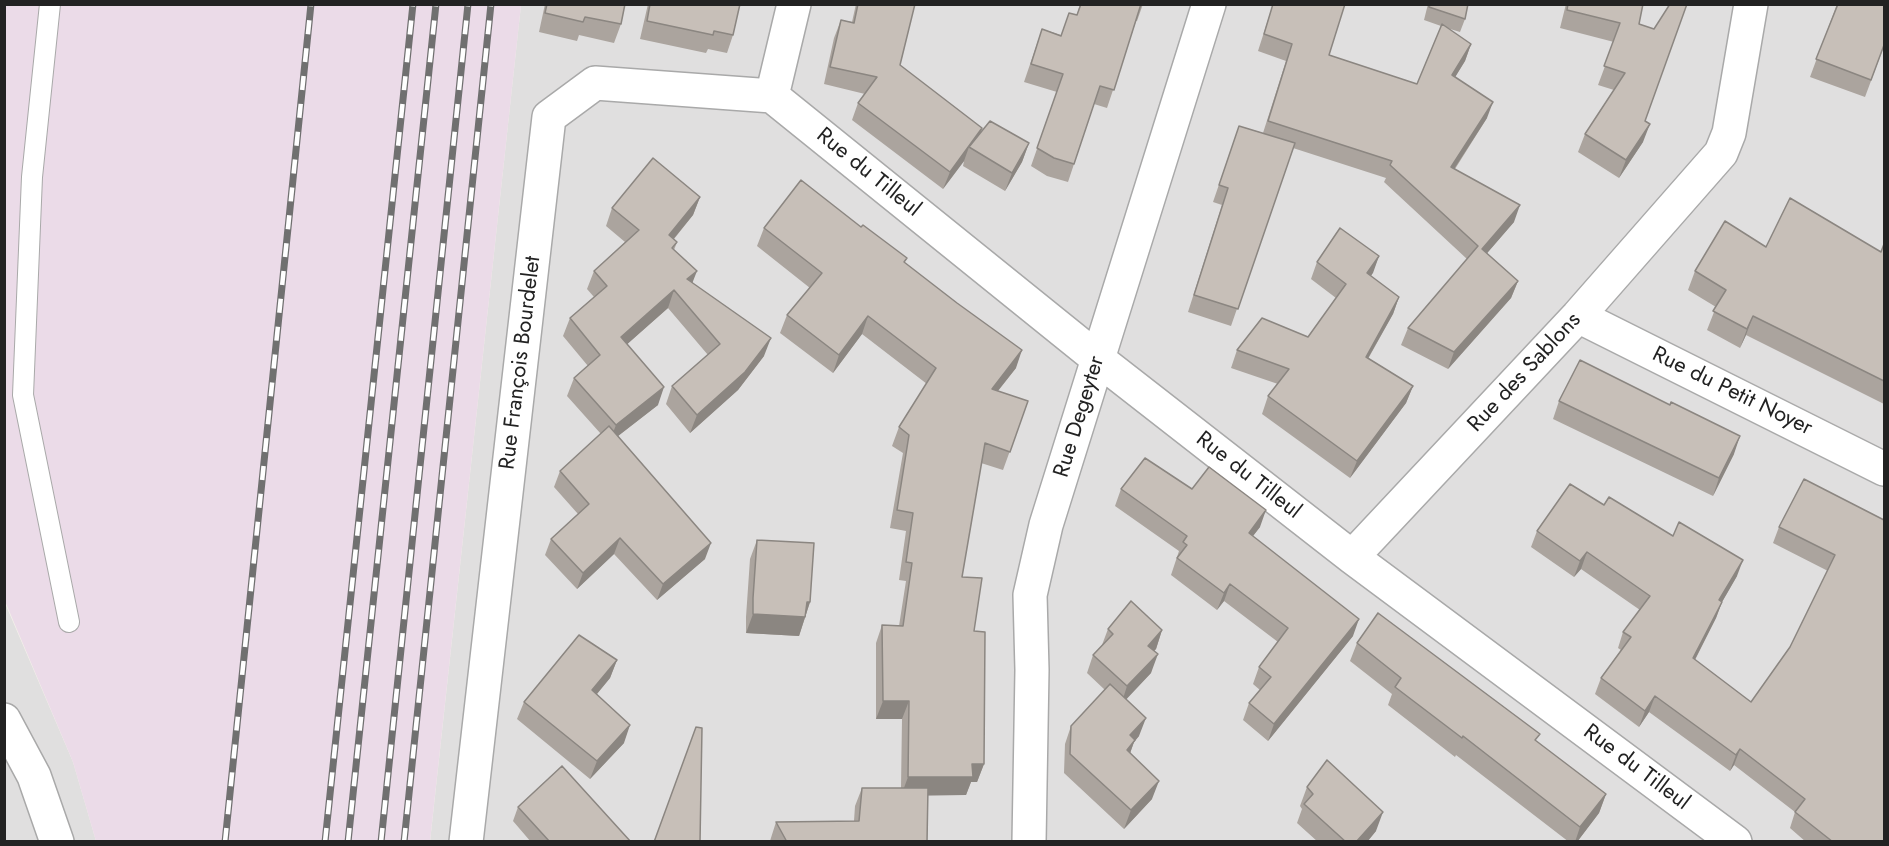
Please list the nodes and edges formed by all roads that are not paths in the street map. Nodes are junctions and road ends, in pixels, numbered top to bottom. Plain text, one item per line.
1 (50, 4) edge
2 (794, 4) edge
3 (1209, 4) edge
4 (1751, 4) edge
5 (772, 96) junction
6 (1578, 316) junction
7 (1098, 359) junction
8 (1884, 469) edge
9 (1352, 557) junction
10 (69, 622) dead end
11 (4, 720) edge
12 (57, 842) edge
13 (466, 842) edge
14 (1029, 842) edge
15 (1735, 842) edge

1 - 10 lane
2 - 5 street
3 - 7 street, Rue Degeyter
4 - 6 street, Rue des Sablons
5 - 7 street, Rue du Tilleul
5 - 13 street, Rue François Bourdelet
6 - 8 street, Rue du Petit Noyer
6 - 9 street, Rue des Sablons
7 - 9 street, Rue du Tilleul
7 - 14 street, Rue Degeyter
9 - 15 street, Rue du Tilleul
11 - 12 street

